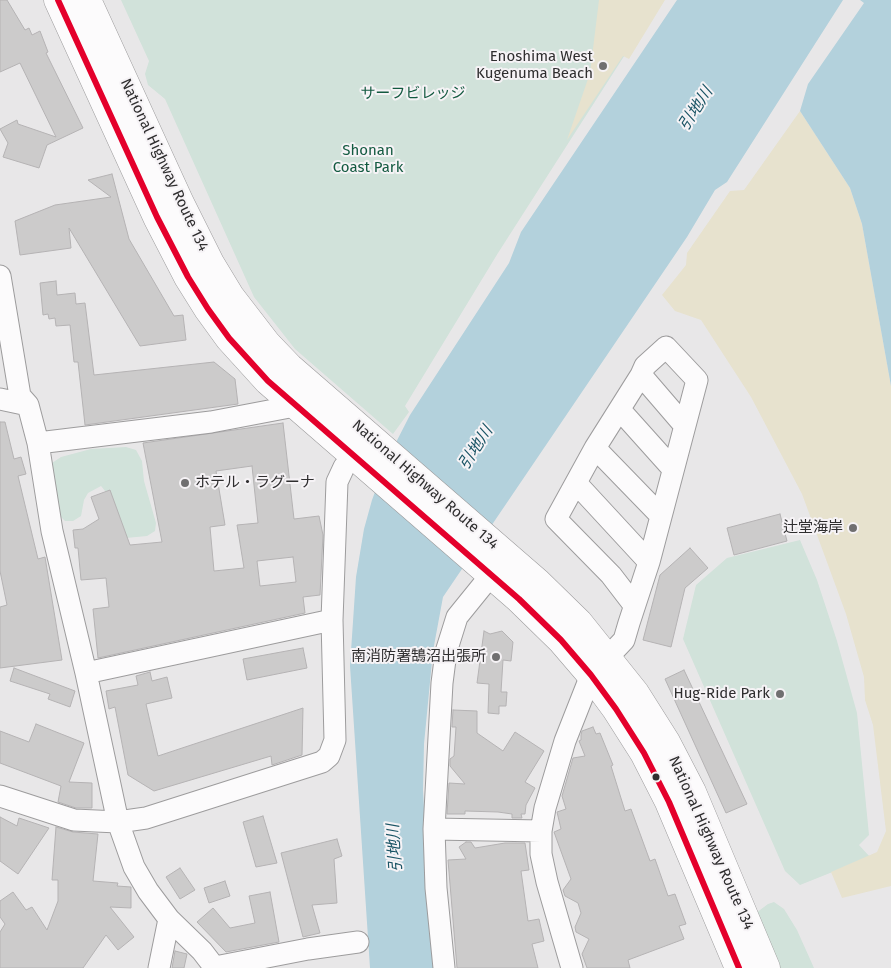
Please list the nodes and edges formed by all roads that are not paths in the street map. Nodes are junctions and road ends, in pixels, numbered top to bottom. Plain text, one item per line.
1 (58, 0) edge
2 (87, 0) edge
3 (123, 109) junction
4 (139, 145) junction
5 (0, 276) edge
6 (640, 375) junction
7 (0, 399) edge
8 (28, 405) junction
9 (295, 406) junction
10 (620, 410) junction
11 (684, 424) junction
12 (38, 443) junction
13 (595, 448) junction
14 (369, 453) junction
15 (672, 468) junction
16 (576, 483) junction
17 (661, 516) junction
18 (483, 557) junction
19 (649, 562) junction
20 (634, 605) junction
21 (332, 620) junction
22 (599, 666) junction
23 (86, 673) junction
24 (0, 796) edge
25 (118, 822) junction
26 (434, 828) junction
27 (541, 831) junction
28 (169, 919) junction
29 (358, 942) dead end
30 (159, 968) edge
31 (215, 968) edge
32 (444, 968) edge
33 (572, 968) edge
34 (739, 968) edge
35 (766, 968) edge

1 - 3 highway, National Highway Route 134
2 - 3 highway, National Highway Route 134
3 - 4 highway, National Highway Route 134
4 - 9 highway, National Highway Route 134
4 - 14 highway, National Highway Route 134
5 - 8 street
6 - 10 street
6 - 11 street
6 - 11 street
7 - 8 street
8 - 12 street
9 - 12 street
9 - 14 highway, National Highway Route 134
10 - 13 street
10 - 15 street
11 - 15 street
12 - 23 street
13 - 16 street
13 - 17 street
14 - 18 highway, National Highway Route 134
14 - 21 street
15 - 17 street
16 - 19 street
16 - 20 street
17 - 19 street
18 - 22 highway, National Highway Route 134
18 - 22 highway, National Highway Route 134
18 - 26 street
19 - 20 street
20 - 22 street
21 - 23 street
21 - 25 street
22 - 27 street
22 - 34 highway, National Highway Route 134
22 - 35 highway, National Highway Route 134
23 - 25 street
24 - 25 street
25 - 28 street
26 - 27 street
26 - 32 street
27 - 33 street
28 - 30 street
28 - 31 street
29 - 31 street

